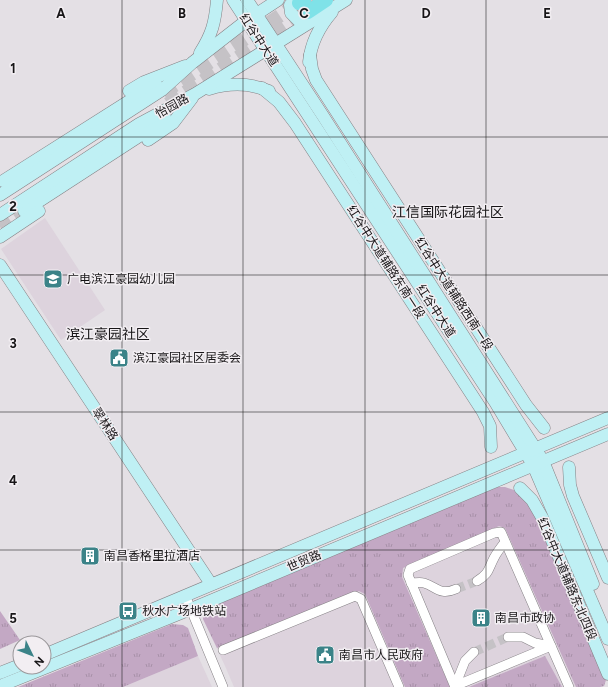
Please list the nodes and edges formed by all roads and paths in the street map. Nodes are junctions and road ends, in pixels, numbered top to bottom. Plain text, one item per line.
1 (211, 0) edge
2 (217, 0) edge
3 (233, 0) edge
4 (246, 0) edge
5 (278, 0) edge
6 (326, 0) edge
7 (346, 0) edge
8 (302, 4) edge
9 (216, 17) junction
10 (251, 18) junction
11 (270, 47) junction
12 (310, 55) junction
13 (192, 63) junction
14 (262, 88) junction
15 (195, 94) junction
16 (308, 116) junction
17 (323, 116) junction
18 (2, 178) edge
19 (0, 195) edge
20 (24, 211) tunnel mouth
21 (0, 215) edge
22 (0, 236) edge
23 (0, 264) edge
24 (500, 402) junction
25 (608, 418) edge
26 (544, 428) junction
27 (580, 429) junction
28 (608, 434) edge
29 (583, 445) junction
30 (491, 447) junction
31 (530, 450) junction
32 (538, 463) junction
33 (569, 467) junction
34 (478, 472) junction
35 (485, 485) junction
36 (520, 488) junction
37 (561, 518) junction
38 (505, 542) junction
39 (608, 578) edge
40 (477, 581) tunnel mouth
41 (411, 582) junction
42 (211, 584) junction
43 (456, 589) tunnel mouth
44 (185, 595) junction
45 (191, 609) junction
46 (608, 618) edge
47 (508, 637) tunnel mouth
48 (608, 639) edge
49 (551, 646) junction
50 (223, 650) dead end
51 (52, 652) edge
52 (474, 652) tunnel mouth
53 (12, 668) edge
54 (0, 673) edge
55 (608, 674) edge
56 (0, 686) edge
57 (455, 686) edge
58 (223, 687) edge
59 (399, 687) edge
60 (569, 687) edge

1 - 9 main road
2 - 9 main road
3 - 10 main road, 红谷中大道
4 - 10 main road, 红谷中大道
5 - 10 main road, 怡园路
6 - 8 main road
7 - 8 main road
7 - 11 main road, 怡园路
7 - 12 main road
9 - 13 main road
10 - 11 main road, 红谷中大道
10 - 13 main road, 怡园路
11 - 15 main road, 怡园路
11 - 16 main road, 红谷中大道
11 - 17 main road, 红谷中大道
12 - 17 main road
12 - 26 main road, 红谷中大道辅路西南一段
13 - 18 main road
13 - 19 main road, 怡园路
14 - 15 main road
14 - 16 main road
14 - 30 main road, 红谷中大道辅路东南一段
15 - 20 main road
15 - 21 main road, 怡园路
15 - 22 main road
16 - 24 main road, 红谷中大道
17 - 24 main road, 红谷中大道
23 - 42 main road, 翠林路
24 - 26 main road
24 - 30 main road
24 - 31 main road, 红谷中大道
25 - 27 main road, 世贸路
26 - 27 main road
27 - 31 main road, 世贸路
28 - 29 main road, 世贸路
29 - 32 main road, 世贸路
29 - 33 main road
30 - 34 main road
31 - 32 main road, 红谷中大道
31 - 34 main road, 世贸路
32 - 35 main road, 世贸路
32 - 37 main road, 红谷中大道
33 - 37 main road
33 - 39 main road
34 - 42 main road, 世贸路
35 - 36 main road
35 - 45 main road, 世贸路
36 - 37 main road
36 - 55 main road, 红谷中大道辅路东北四段
37 - 46 main road, 红谷中大道
37 - 48 main road, 红谷中大道
38 - 40 street
38 - 41 street
38 - 49 street
41 - 43 street
41 - 57 street
42 - 44 main road, 世贸路
44 - 45 street
44 - 51 main road, 世贸路
45 - 56 main road, 世贸路
45 - 58 street
47 - 49 street
49 - 57 street
49 - 60 street
50 - 59 street
52 - 57 street
53 - 54 main road

